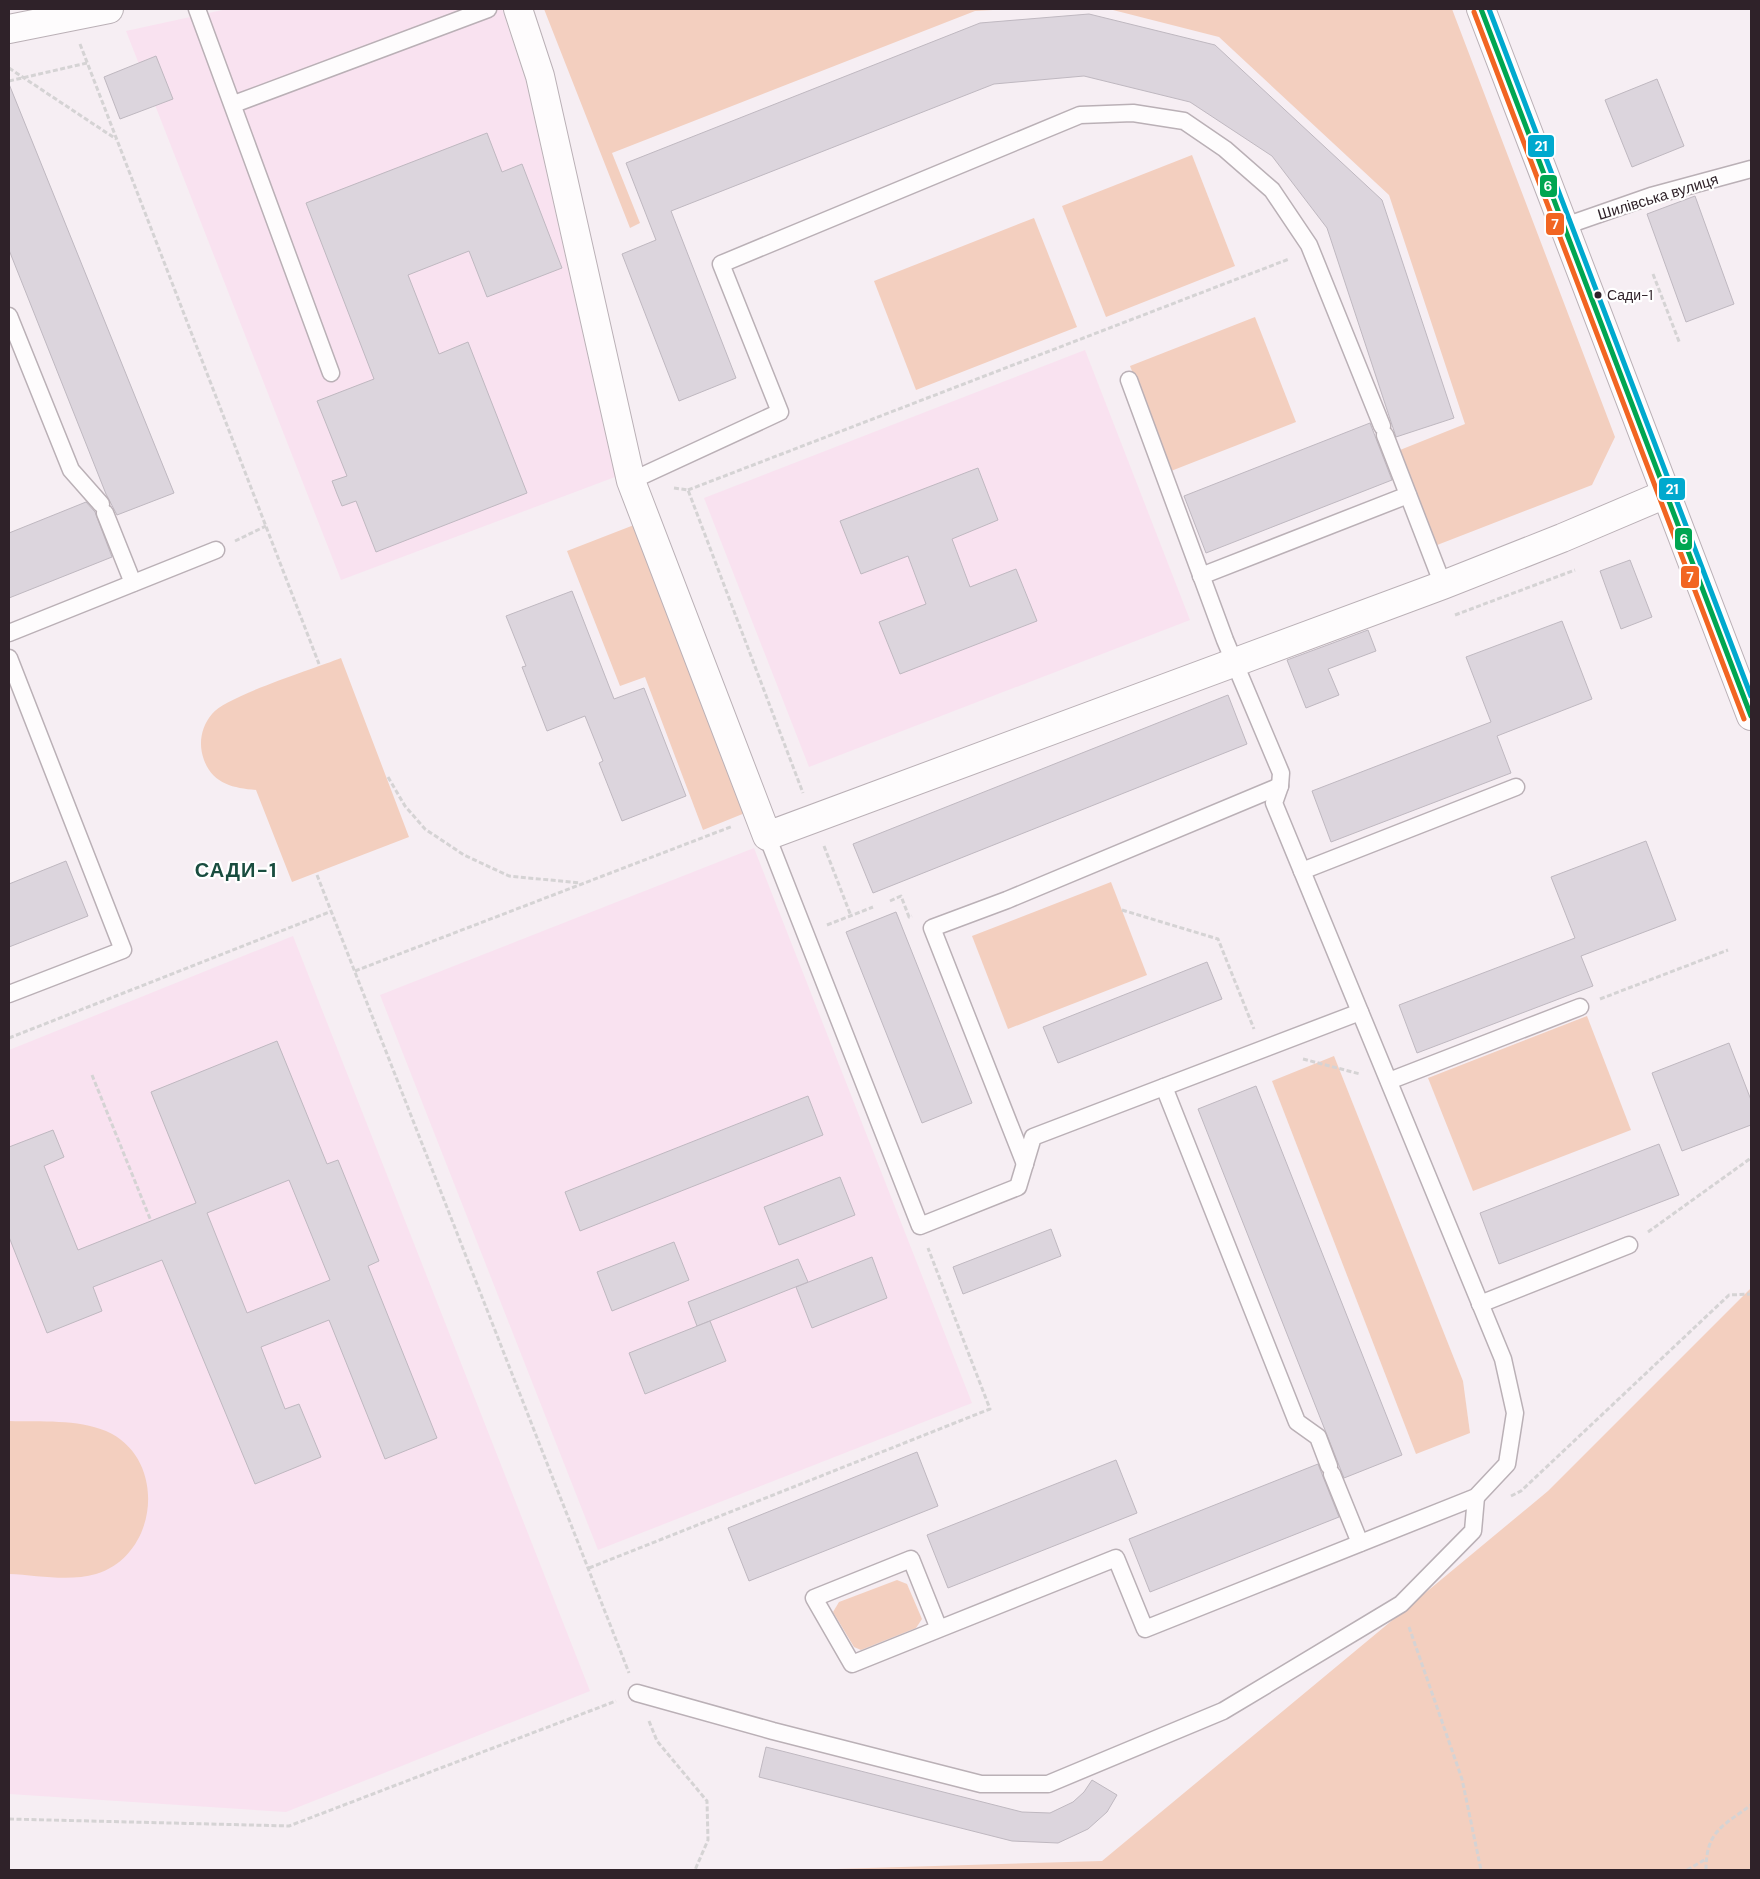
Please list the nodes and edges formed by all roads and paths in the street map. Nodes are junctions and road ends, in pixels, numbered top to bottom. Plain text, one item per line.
1 (109, 9) edge
2 (197, 9) edge
3 (488, 9) edge
4 (518, 9) edge
5 (1482, 9) edge
6 (9, 29) edge
7 (78, 40) dead end
8 (87, 63) junction
9 (9, 68) edge
10 (23, 77) junction
11 (9, 81) edge
12 (234, 104) junction
13 (116, 140) junction
14 (1751, 169) edge
15 (1565, 226) junction
16 (1311, 251) junction
17 (1652, 274) dead end
18 (9, 316) edge
19 (1680, 344) dead end
20 (331, 373) dead end
21 (1129, 380) dead end
22 (631, 481) junction
23 (688, 490) junction
24 (1668, 493) junction
25 (1408, 496) junction
26 (266, 526) junction
27 (216, 550) joint
28 (1575, 570) dead end
29 (1201, 576) junction
30 (133, 583) junction
31 (1443, 585) junction
32 (1456, 616) dead end
33 (9, 633) edge
34 (9, 658) edge
35 (1236, 662) junction
36 (319, 664) dead end
37 (1751, 716) edge
38 (388, 777) dead end
39 (1280, 786) junction
40 (1516, 787) dead end
41 (813, 819) junction
42 (762, 826) junction
43 (1302, 870) junction
44 (317, 875) dead end
45 (582, 884) junction
46 (890, 900) dead end
47 (873, 908) dead end
48 (1122, 910) dead end
49 (332, 911) junction
50 (916, 914) dead end
51 (851, 916) junction
52 (804, 934) junction
53 (1728, 950) dead end
54 (355, 971) junction
55 (9, 994) edge
56 (1580, 1007) joint
57 (1360, 1012) junction
58 (9, 1038) edge
59 (1262, 1049) junction
60 (92, 1075) dead end
61 (1389, 1081) junction
62 (1164, 1087) junction
63 (1751, 1158) edge
64 (1025, 1164) junction
65 (151, 1221) dead end
66 (920, 1226) junction
67 (1629, 1245) joint
68 (1751, 1294) edge
69 (1480, 1304) junction
70 (1476, 1497) junction
71 (1360, 1543) junction
72 (589, 1568) junction
73 (1401, 1604) junction
74 (939, 1628) junction
75 (637, 1693) junction
76 (1751, 1805) edge
77 (9, 1819) edge
78 (1706, 1858) junction
79 (695, 1870) edge
80 (1480, 1870) edge
81 (1687, 1870) edge
82 (1706, 1870) edge

1 - 6 street
2 - 12 lane
3 - 12 lane
4 - 22 street
5 - 15 street
7 - 8 path
8 - 10 path
8 - 13 path
9 - 10 path
10 - 11 path
10 - 13 path
12 - 20 lane
13 - 26 path
14 - 15 lane, Шилівська вулиця
15 - 24 street
16 - 22 lane
16 - 23 path
16 - 25 lane
17 - 19 path
18 - 30 lane
21 - 29 lane
22 - 23 path
22 - 42 street
23 - 41 path
24 - 31 street
24 - 37 street
25 - 29 lane
25 - 31 lane
26 - 27 path
26 - 36 path
27 - 30 lane
28 - 32 path
29 - 35 lane
30 - 33 lane
31 - 35 street
34 - 55 lane
35 - 39 lane
35 - 41 street
38 - 45 path
39 - 43 lane
39 - 64 lane
40 - 43 lane
41 - 42 street
41 - 51 path
42 - 45 path
42 - 52 lane
43 - 57 lane
44 - 49 path
45 - 54 path
46 - 50 path
47 - 51 path
48 - 59 path
49 - 54 path
49 - 58 path
51 - 52 path
52 - 66 lane
53 - 56 path
54 - 72 path
56 - 61 lane
57 - 59 lane
57 - 61 lane
59 - 61 path
59 - 62 lane
60 - 65 path
61 - 69 lane
62 - 64 lane
62 - 71 lane
63 - 67 path
64 - 66 lane
66 - 72 path
67 - 69 lane
68 - 70 path
69 - 70 lane
70 - 71 lane
70 - 73 lane
71 - 74 lane
72 - 75 path
73 - 75 lane
73 - 80 path
74 - 74 lane
75 - 77 path
75 - 79 path
76 - 78 path
78 - 81 path
78 - 82 path

